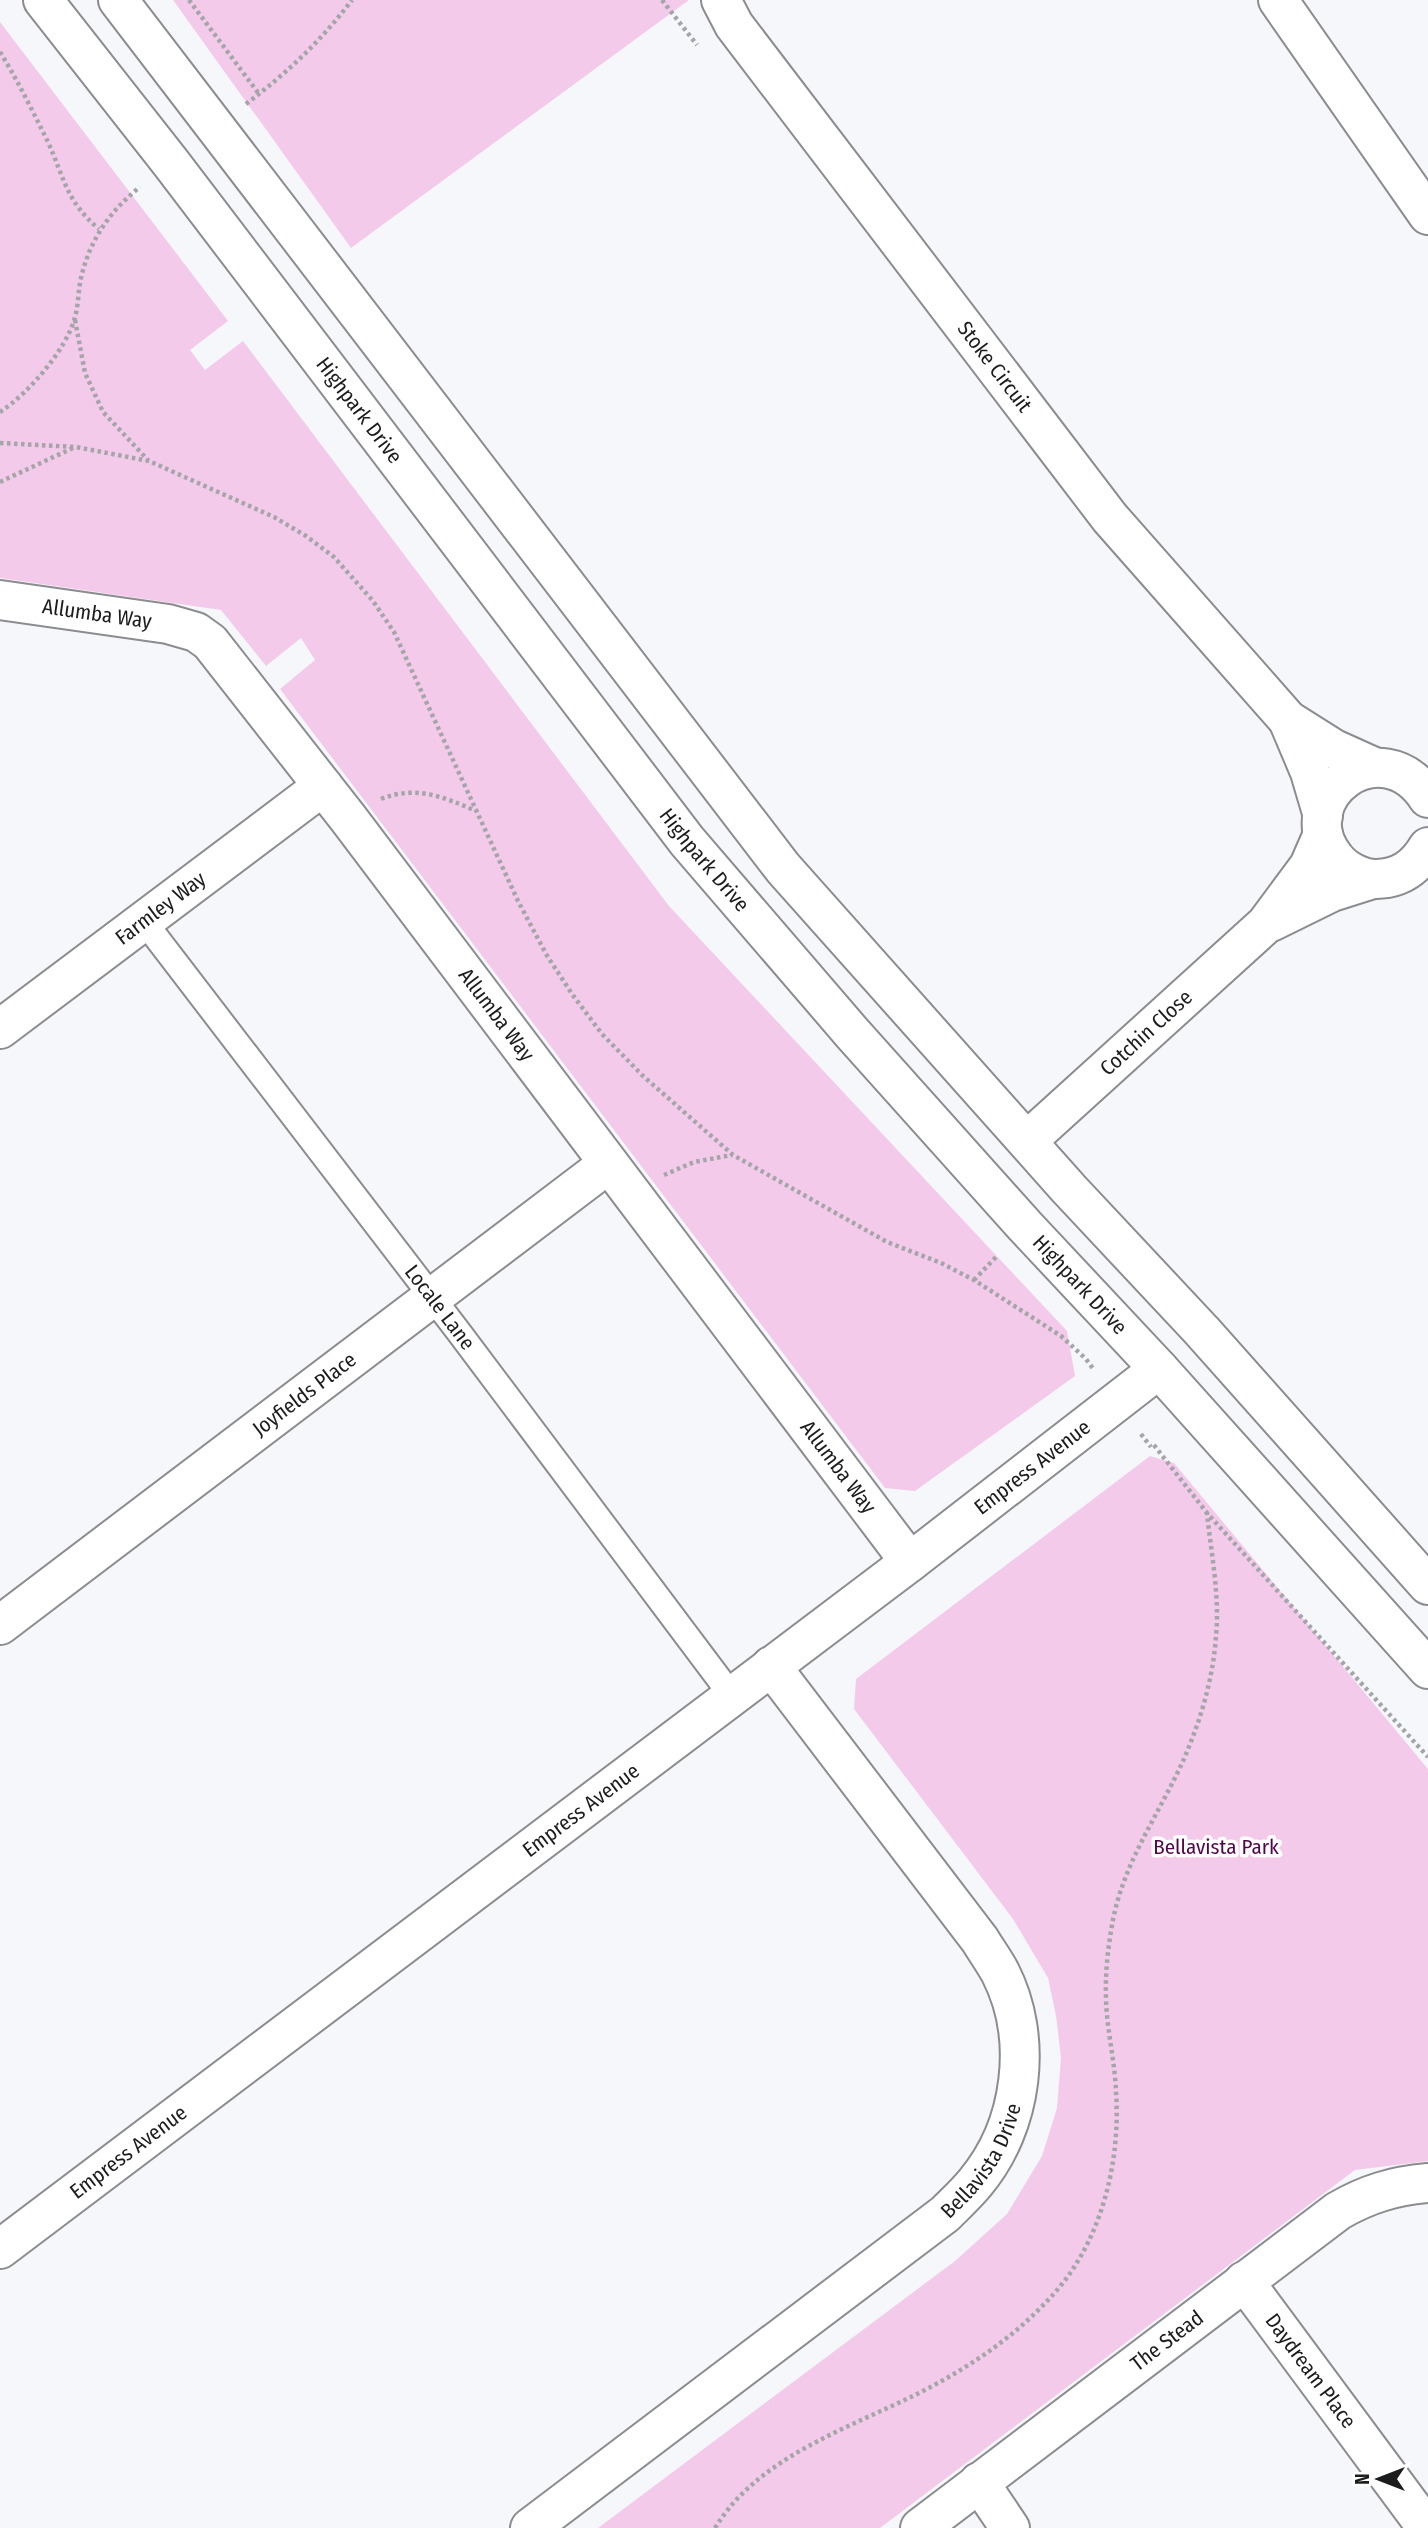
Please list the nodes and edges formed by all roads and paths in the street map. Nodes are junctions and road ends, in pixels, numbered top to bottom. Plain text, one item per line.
1 (43, 0) edge
2 (118, 0) edge
3 (189, 0) edge
4 (720, 0) edge
5 (1278, 0) edge
6 (0, 52) edge
7 (259, 94) dead end
8 (1428, 215) edge
9 (99, 229) dead end
10 (75, 319) dead end
11 (0, 443) edge
12 (76, 447) junction
13 (149, 461) junction
14 (0, 482) edge
15 (0, 600) edge
16 (1288, 720) junction
17 (1399, 764) edge
18 (323, 786) junction
19 (1428, 798) edge
20 (477, 812) junction
21 (348, 818) junction
22 (1323, 825) junction
23 (1428, 847) edge
24 (1375, 879) junction
25 (1428, 897) edge
26 (143, 920) junction
27 (1266, 924) junction
28 (0, 1029) edge
29 (1027, 1141) junction
30 (733, 1155) junction
31 (608, 1164) junction
32 (984, 1180) junction
33 (635, 1199) junction
34 (433, 1298) junction
35 (1202, 1331) junction
36 (1159, 1369) junction
37 (1118, 1403) junction
38 (909, 1562) junction
39 (1428, 1586) edge
40 (0, 1625) edge
41 (771, 1666) junction
42 (1428, 1669) edge
43 (732, 1696) junction
44 (1428, 1757) edge
45 (1428, 2183) edge
46 (0, 2249) edge
47 (1244, 2281) junction
48 (979, 2482) junction
49 (530, 2528) edge
50 (920, 2528) edge
51 (1010, 2528) edge
52 (1427, 2528) edge

1 - 32 street, Highpark Drive
2 - 29 street
3 - 7 path
4 - 16 street, Stoke Circuit
5 - 8 street
6 - 9 path
10 - 13 path
11 - 12 path
12 - 13 path
12 - 14 path
13 - 20 path
15 - 18 street, Allumba Way
16 - 17 street, Stoke Circuit
16 - 22 street, Stoke Circuit
17 - 19 street, Stoke Circuit
17 - 22 street, Cotchin Close
18 - 21 street, Allumba Way
18 - 26 street, Farmley Way
20 - 21 path
20 - 30 path
21 - 31 street, Allumba Way
22 - 24 street, Stoke Circuit
22 - 27 street, Cotchin Close
23 - 24 street, Cotchin Close
24 - 25 street, Stoke Circuit
24 - 27 street, Cotchin Close
26 - 28 street, Farmley Way
26 - 34 lane, Locale Lane
27 - 29 street, Cotchin Close
29 - 32 street, Cotchin Close
29 - 35 street
30 - 33 path
30 - 37 path
31 - 33 street, Allumba Way
31 - 34 street, Joyfields Place
32 - 36 street, Highpark Drive
33 - 38 street, Allumba Way
34 - 40 street, Joyfields Place
34 - 43 lane, Locale Lane
35 - 36 street, Empress Avenue
35 - 39 street
36 - 37 street, Empress Avenue
36 - 42 street, Highpark Drive
37 - 38 street, Empress Avenue
37 - 44 path
38 - 41 street, Empress Avenue
41 - 43 street, Empress Avenue
41 - 49 street, Bellavista Drive
43 - 46 street, Empress Avenue
45 - 47 street, The Stead
47 - 48 street, The Stead
47 - 52 street, Daydream Place
48 - 50 street, The Stead
48 - 51 street

